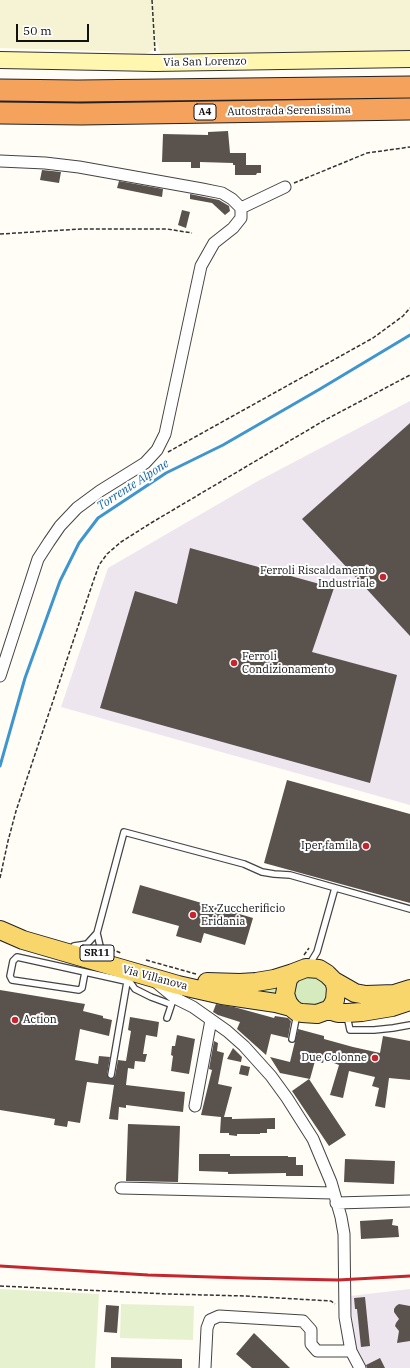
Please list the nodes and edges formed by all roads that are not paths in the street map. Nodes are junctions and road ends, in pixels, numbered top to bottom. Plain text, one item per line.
1 (410, 59) edge
2 (0, 60) edge
3 (410, 87) edge
4 (0, 90) edge
5 (410, 109) edge
6 (0, 113) edge
7 (0, 161) edge
8 (285, 187) road end
9 (241, 208) junction
10 (0, 676) edge
11 (334, 888) junction
12 (410, 909) edge
13 (0, 929) edge
14 (96, 933) junction
15 (74, 946) junction
16 (317, 952) junction
17 (105, 955) junction
18 (312, 970) junction
19 (85, 972) junction
20 (133, 974) junction
21 (154, 975) junction
22 (195, 981) junction
23 (410, 989) edge
24 (173, 1001) junction
25 (410, 1001) edge
26 (193, 1008) junction
27 (294, 1010) junction
28 (328, 1010) junction
29 (347, 1013) junction
30 (167, 1018) dead end
31 (212, 1020) junction
32 (410, 1025) edge
33 (292, 1039) dead end
34 (111, 1075) dead end
35 (195, 1106) dead end
36 (121, 1188) dead end
37 (335, 1198) junction
38 (410, 1201) edge
39 (351, 1351) junction
40 (205, 1368) edge
41 (360, 1368) edge

1 - 2 street, Via San Lorenzo
3 - 4 highway, Autostrada Serenissima / A4
5 - 6 highway, Autostrada Serenissima / A4
7 - 9 street
8 - 9 street
9 - 10 street
11 - 12 lane
11 - 14 lane
11 - 16 lane
13 - 15 main road, Via Villanova / SR11
13 - 20 main road, Via Villanova / SR11
14 - 15 lane
14 - 17 lane
15 - 17 main road, Via Villanova / SR11
16 - 18 lane
16 - 18 lane
17 - 18 main road, Via Villanova / SR11
18 - 23 main road
18 - 27 main road
18 - 28 main road
19 - 19 lane
19 - 20 lane
20 - 21 main road, Via Villanova / SR11
20 - 24 lane
20 - 34 lane
21 - 22 main road, Via Villanova / SR11
21 - 24 street
22 - 26 street
22 - 27 main road, Via Villanova / SR11
24 - 26 street
24 - 30 lane
25 - 29 main road, SR11
26 - 31 street
27 - 28 main road, SR11
27 - 33 lane
28 - 29 main road, SR11
29 - 32 lane
31 - 35 street
31 - 37 street
36 - 37 street
37 - 38 street
37 - 39 street
39 - 40 street
39 - 41 street

